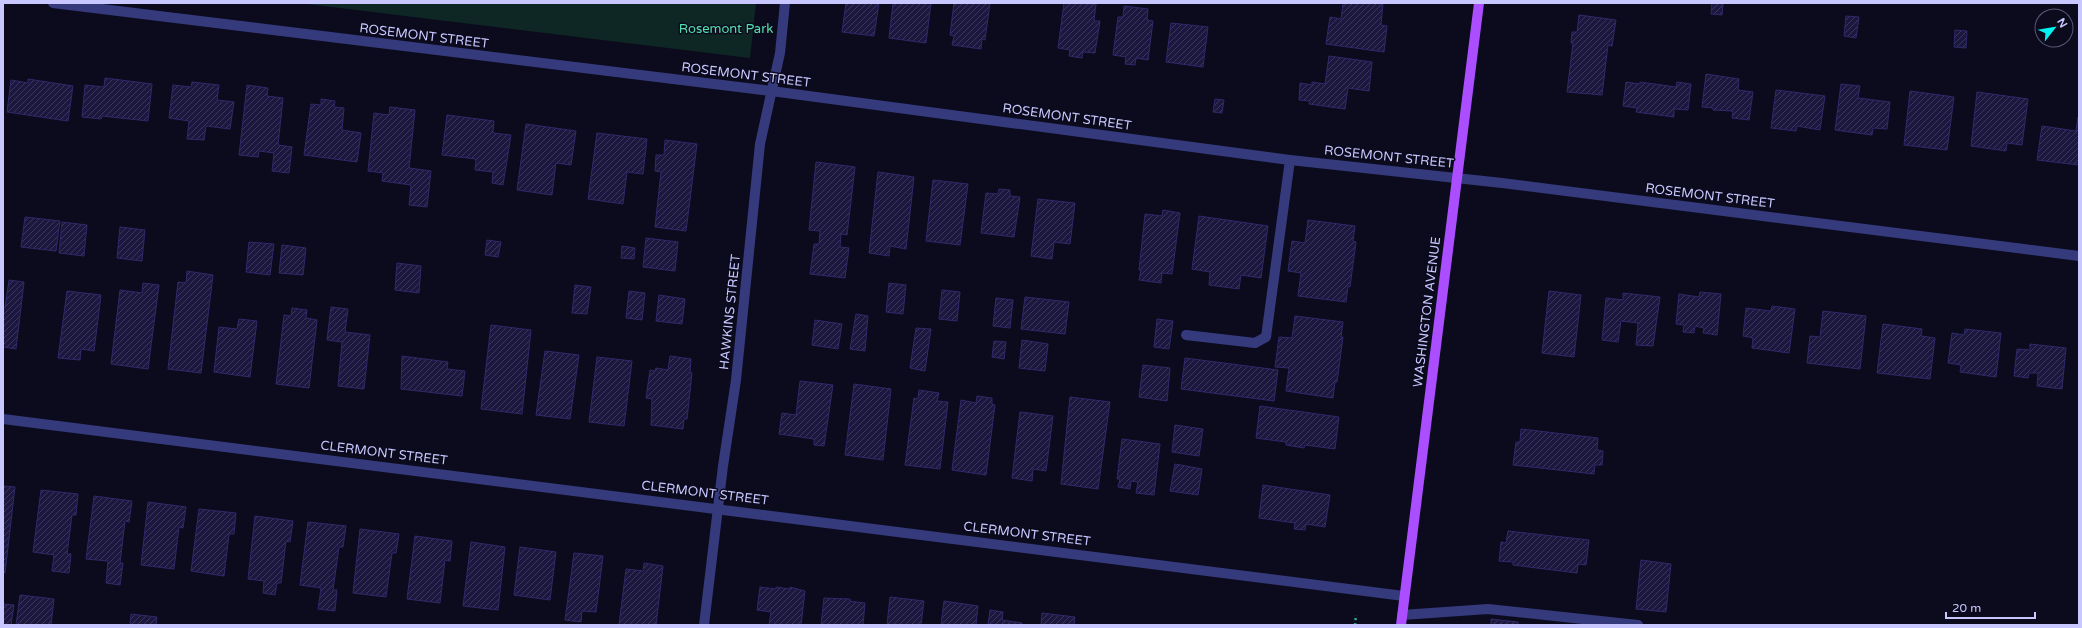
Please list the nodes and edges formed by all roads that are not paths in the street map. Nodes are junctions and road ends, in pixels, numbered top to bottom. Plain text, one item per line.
1 (52, 3) edge
2 (785, 3) edge
3 (1479, 3) edge
4 (771, 91) junction
5 (1290, 160) junction
6 (1456, 178) junction
7 (2079, 256) edge
8 (1186, 335) dead end
9 (3, 419) edge
10 (718, 508) junction
11 (1404, 596) junction
12 (1401, 620) edge
13 (704, 625) edge
14 (1638, 625) edge

1 - 4 street, ROSEMONT STREET
2 - 4 street, HAWKINS STREET
3 - 6 main road, WASHINGTON AVENUE
4 - 5 street, ROSEMONT STREET
4 - 10 street, HAWKINS STREET
5 - 6 street, ROSEMONT STREET
5 - 8 street
6 - 7 street, ROSEMONT STREET
6 - 11 main road, WASHINGTON AVENUE
9 - 10 street, CLERMONT STREET
10 - 11 street, CLERMONT STREET
10 - 13 street, HAWKINS STREET
11 - 12 main road, WASHINGTON AVENUE
12 - 14 street

